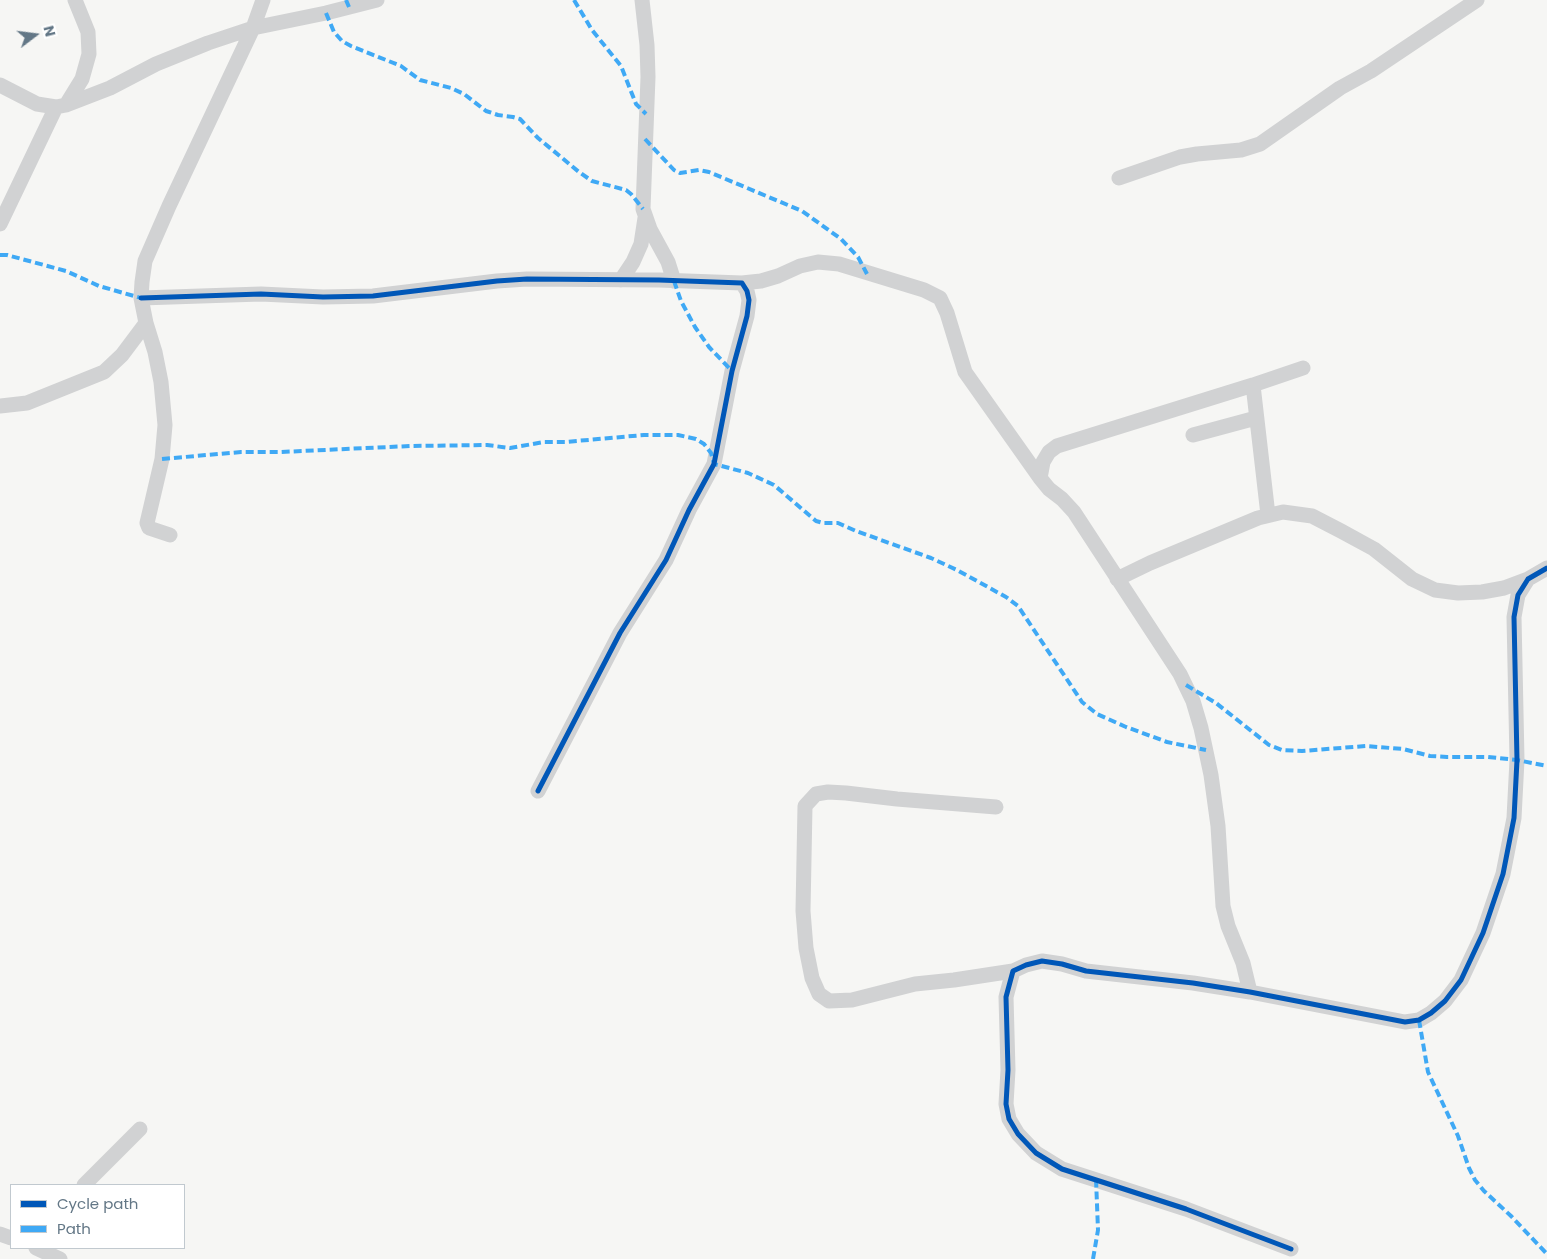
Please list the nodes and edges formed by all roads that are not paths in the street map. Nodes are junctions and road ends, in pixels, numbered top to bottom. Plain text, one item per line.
1 (75, 0) edge
2 (264, 0) edge
3 (377, 0) edge
4 (642, 0) edge
5 (1477, 0) edge
6 (253, 28) junction
7 (0, 85) edge
8 (61, 106) junction
9 (1119, 178) dead end
10 (645, 218) junction
11 (0, 224) edge
12 (621, 280) junction
13 (674, 281) junction
14 (742, 283) junction
15 (141, 298) junction
16 (146, 323) junction
17 (1303, 368) dead end
18 (1253, 385) junction
19 (0, 406) edge
20 (1256, 418) junction
21 (1193, 435) dead end
22 (1040, 478) junction
23 (1268, 515) junction
24 (170, 535) dead end
25 (1547, 568) edge
26 (1118, 579) junction
27 (1528, 579) junction
28 (538, 791) dead end
29 (996, 807) dead end
30 (1014, 971) junction
31 (1250, 992) junction
32 (140, 1129) dead end
33 (85, 1184) edge
34 (38, 1249) edge
35 (1291, 1249) dead end
36 (60, 1259) edge

1 - 8 street
2 - 6 street
3 - 6 street
4 - 10 street
5 - 9 street
6 - 8 street
6 - 15 street
7 - 8 street
8 - 11 street
10 - 12 street
10 - 13 street
12 - 13 street
12 - 15 street
13 - 14 street
14 - 22 street
14 - 28 street
15 - 16 street
16 - 19 street
16 - 24 street
17 - 18 street
18 - 20 street
18 - 22 street
20 - 21 street
20 - 23 street
22 - 26 street
23 - 26 street
23 - 27 street
25 - 27 street
26 - 31 street
27 - 31 street
29 - 30 street
30 - 31 street
30 - 35 street
32 - 33 street
34 - 36 street

